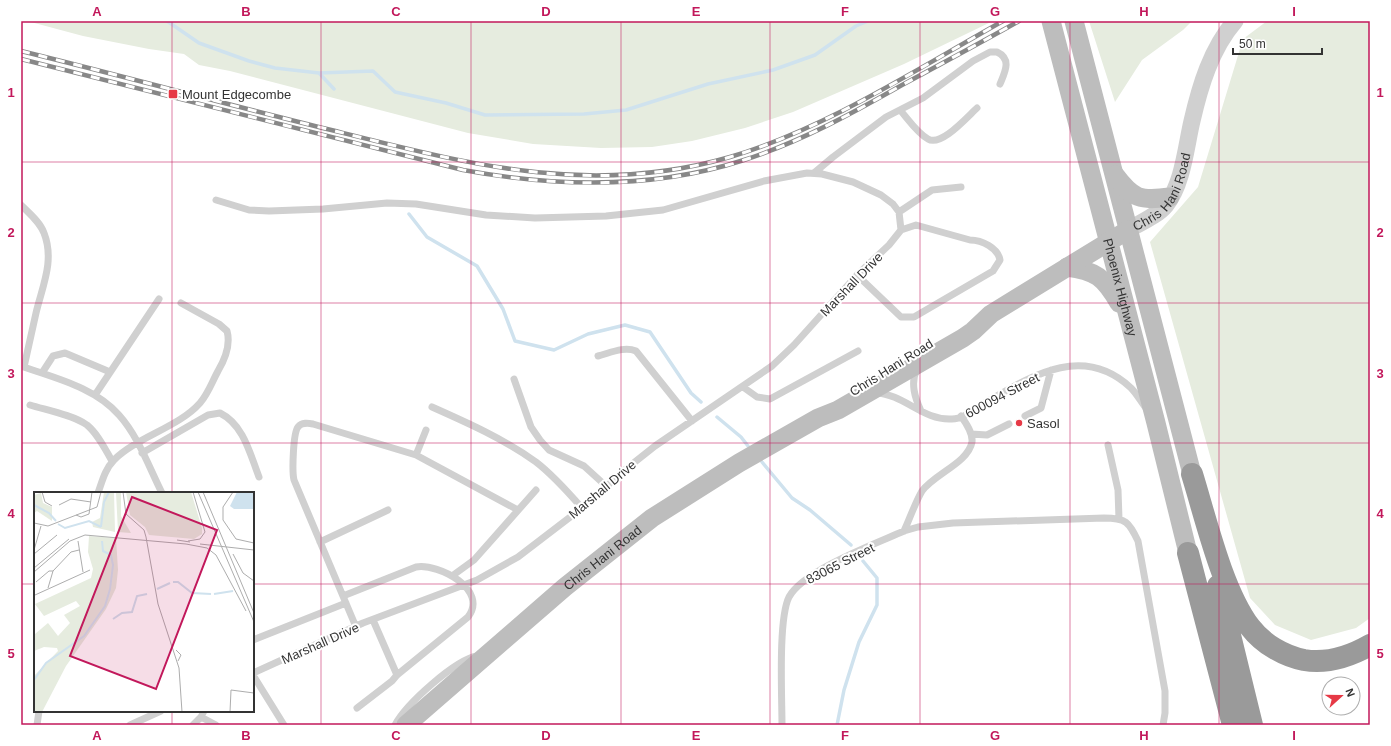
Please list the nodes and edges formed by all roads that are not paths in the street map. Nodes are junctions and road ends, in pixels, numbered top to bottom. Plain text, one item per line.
1 (1235, 21) edge
2 (1075, 25) edge
3 (1053, 29) edge
4 (1000, 84) dead end
5 (977, 108) dead end
6 (900, 110) junction
7 (1113, 172) junction
8 (814, 173) junction
9 (961, 187) dead end
10 (1170, 197) junction
11 (216, 200) dead end
12 (21, 205) edge
13 (899, 212) junction
14 (901, 230) junction
15 (1128, 230) junction
16 (1109, 241) junction
17 (1067, 268) junction
18 (857, 275) junction
19 (159, 299) dead end
20 (181, 303) dead end
21 (992, 314) junction
22 (1128, 316) junction
23 (858, 351) dead end
24 (598, 356) dead end
25 (920, 362) junction
26 (22, 366) edge
27 (1051, 370) junction
28 (110, 372) junction
29 (42, 373) junction
30 (514, 379) dead end
31 (743, 387) junction
32 (869, 393) junction
33 (95, 395) junction
34 (30, 405) dead end
35 (432, 407) dead end
36 (922, 411) junction
37 (961, 416) junction
38 (1025, 416) dead end
39 (818, 418) junction
40 (692, 421) junction
41 (1156, 423) junction
42 (1009, 424) dead end
43 (426, 430) dead end
44 (971, 434) junction
45 (137, 443) junction
46 (1108, 445) dead end
47 (142, 453) junction
48 (416, 455) junction
49 (112, 461) junction
50 (1192, 474) junction
51 (259, 477) dead end
52 (606, 486) junction
53 (536, 490) dead end
54 (98, 492) edge
55 (162, 492) edge
56 (582, 508) junction
57 (388, 510) dead end
58 (518, 510) junction
59 (1119, 519) junction
60 (904, 531) junction
61 (320, 542) junction
62 (1188, 553) junction
63 (452, 576) junction
64 (464, 585) junction
65 (345, 600) junction
66 (373, 620) junction
67 (356, 627) junction
68 (254, 640) edge
69 (1370, 645) edge
70 (488, 654) junction
71 (254, 674) edge
72 (397, 675) junction
73 (254, 676) edge
74 (357, 708) dead end
75 (39, 712) edge
76 (160, 712) edge
77 (202, 714) edge
78 (37, 725) edge
79 (130, 725) edge
80 (193, 725) edge
81 (216, 725) edge
82 (284, 725) edge
83 (395, 725) edge
84 (406, 725) edge
85 (782, 725) edge
86 (1163, 725) edge
87 (1220, 725) edge
88 (1233, 725) edge
89 (1252, 725) edge

1 - 10 street, Chris Hani Road
2 - 7 main road, Phoenix Highway
3 - 16 main road, Phoenix Highway
4 - 6 lane
5 - 6 lane
6 - 8 lane
7 - 10 main road
7 - 15 main road, Phoenix Highway
8 - 11 lane
8 - 13 lane
9 - 13 lane
10 - 15 street, Chris Hani Road
12 - 26 lane
13 - 14 lane
14 - 18 lane, Marshall Drive
14 - 18 lane
15 - 16 main road, Chris Hani Road
15 - 50 main road, Phoenix Highway
16 - 17 main road, Chris Hani Road
16 - 22 main road, Phoenix Highway
17 - 21 main road, Chris Hani Road
17 - 22 main road
18 - 31 lane, Marshall Drive
19 - 28 lane
20 - 45 lane
21 - 25 main road, Chris Hani Road
21 - 39 main road, Chris Hani Road
22 - 41 main road, Phoenix Highway
23 - 31 lane
24 - 40 lane
25 - 32 main road, Chris Hani Road
25 - 36 lane
26 - 29 lane
27 - 37 lane, 600094 Street
27 - 38 lane
27 - 41 lane, 600094 Street
28 - 29 lane
28 - 33 lane
29 - 33 lane
30 - 52 lane
31 - 40 lane, Marshall Drive
32 - 36 lane, 600094 Street
32 - 39 main road, Chris Hani Road
33 - 45 lane
34 - 49 lane
35 - 56 lane
36 - 37 lane, 600094 Street
37 - 44 lane
39 - 70 main road, Chris Hani Road
40 - 52 lane, Marshall Drive
41 - 62 main road, Phoenix Highway
42 - 44 lane
43 - 48 lane
44 - 60 lane
45 - 47 lane
45 - 49 lane
46 - 59 lane
47 - 51 lane
47 - 55 lane
48 - 58 lane
48 - 61 lane
49 - 54 lane
50 - 69 highway
50 - 89 highway
52 - 56 lane, Marshall Drive
53 - 58 lane
56 - 64 lane, Marshall Drive
57 - 61 lane
58 - 63 lane
59 - 60 lane, 83065 Street
59 - 86 lane
60 - 85 lane, 83065 Street
61 - 65 lane
62 - 87 highway
62 - 88 highway
63 - 64 lane
63 - 65 lane
64 - 66 lane, Marshall Drive
64 - 72 lane
65 - 67 lane
65 - 68 lane
66 - 67 lane, Marshall Drive
66 - 72 lane
67 - 71 lane, Marshall Drive
70 - 83 lane
70 - 84 main road, Chris Hani Road
72 - 74 lane
73 - 82 lane
75 - 78 lane
76 - 79 lane
77 - 80 lane
77 - 81 lane

